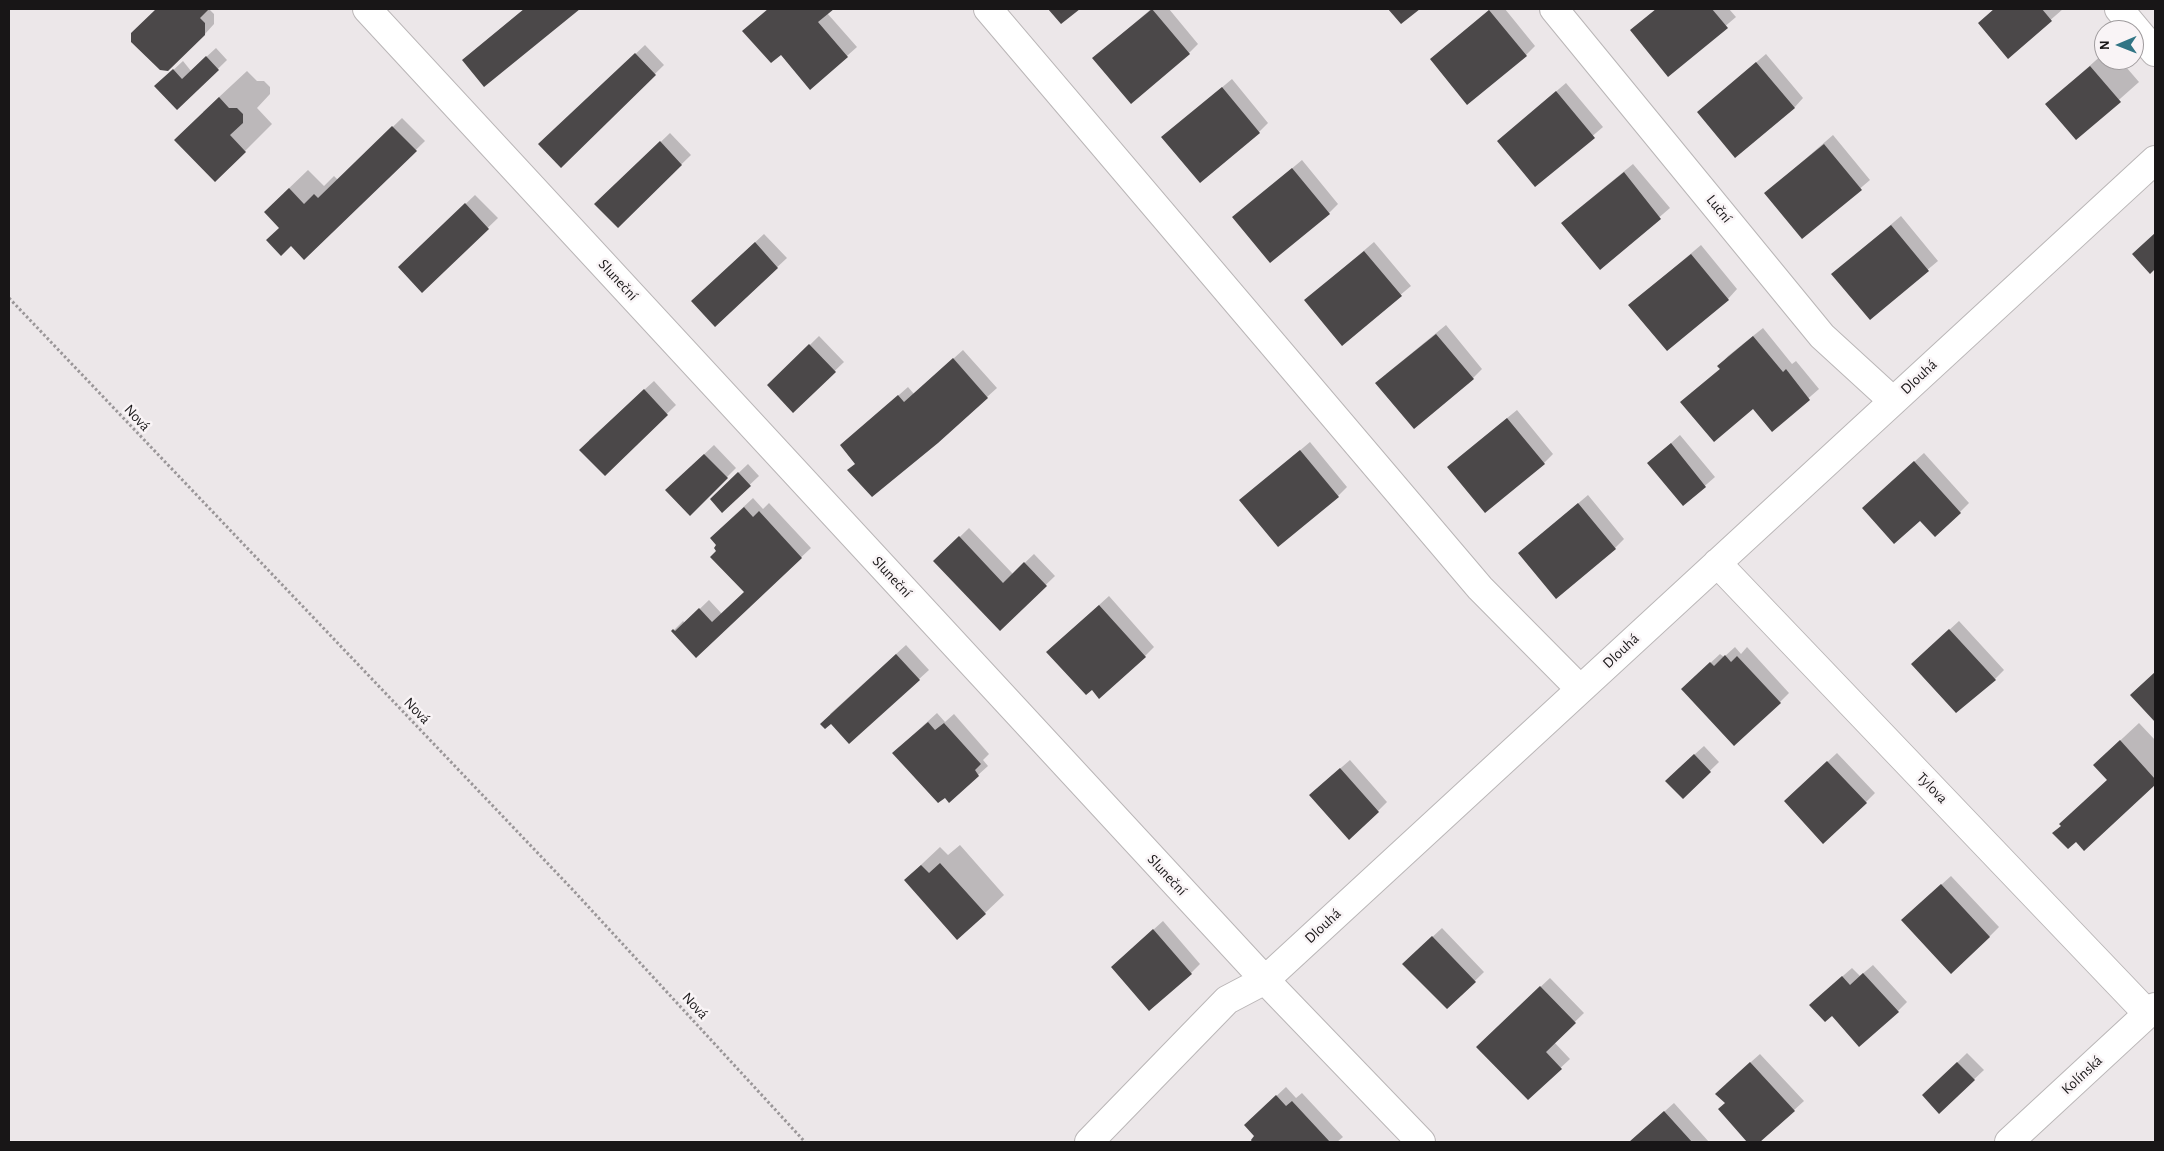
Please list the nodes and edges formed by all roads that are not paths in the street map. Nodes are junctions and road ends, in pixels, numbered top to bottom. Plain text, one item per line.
1 (367, 9) edge
2 (988, 9) edge
3 (1554, 9) edge
4 (2119, 9) edge
5 (2155, 52) edge
6 (2155, 160) edge
7 (1893, 401) junction
8 (1717, 562) junction
9 (1580, 688) junction
10 (1265, 980) junction
11 (2152, 1011) edge
12 (1089, 1142) edge
13 (1421, 1142) edge
14 (2009, 1142) edge

1 - 10 street, Sluneční
2 - 9 street
3 - 7 street, Luční
4 - 5 street
6 - 7 street, Dlouhá
7 - 8 street, Dlouhá
8 - 9 street, Dlouhá
8 - 11 street, Tylova
9 - 10 street, Dlouhá
10 - 12 street, Dlouhá
10 - 13 street, Sluneční
11 - 14 street, Kolínská

